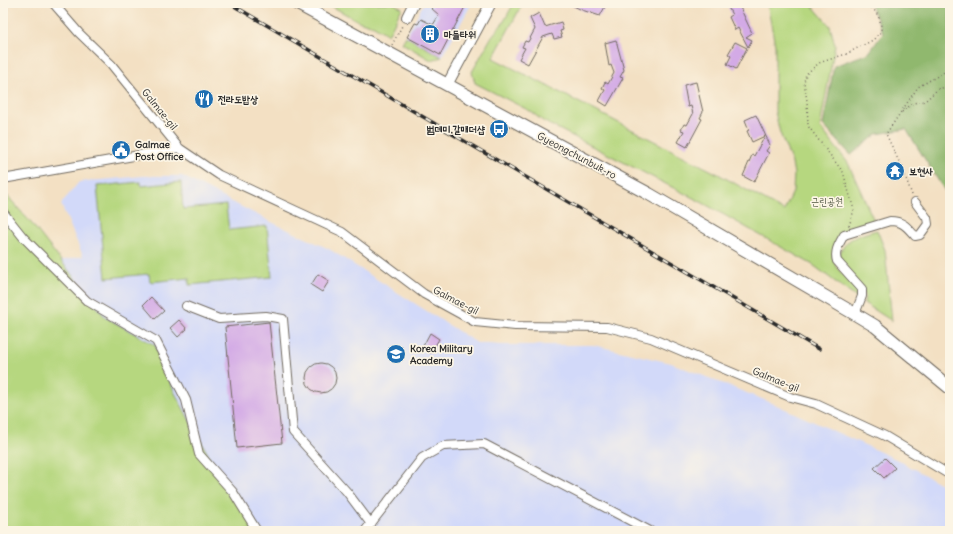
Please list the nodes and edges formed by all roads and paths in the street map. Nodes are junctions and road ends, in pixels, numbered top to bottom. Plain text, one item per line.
1 (53, 3) edge
2 (296, 3) edge
3 (414, 3) edge
4 (491, 3) edge
5 (865, 3) edge
6 (407, 17) joint
7 (388, 52) junction
8 (950, 67) edge
9 (446, 85) junction
10 (950, 86) edge
11 (901, 113) junction
12 (179, 148) junction
13 (3, 178) edge
14 (915, 202) joint
15 (3, 212) edge
16 (846, 235) junction
17 (186, 306) dead end
18 (855, 314) junction
19 (950, 388) edge
20 (950, 475) edge
21 (368, 528) edge
22 (257, 531) edge
23 (650, 531) edge

1 - 12 street, Galmae-gil
2 - 7 main road, Gyeongchunbuk-ro
3 - 6 street
4 - 9 street
5 - 16 path
6 - 7 path
7 - 9 main road, Gyeongchunbuk-ro
8 - 11 path
9 - 18 main road, Gyeongchunbuk-ro
10 - 11 path
11 - 14 path
12 - 13 street
12 - 20 street, Galmae-gil
14 - 16 street
15 - 22 street
16 - 18 street
17 - 21 street
18 - 19 main road, Gyeongchunbuk-ro
21 - 23 street

